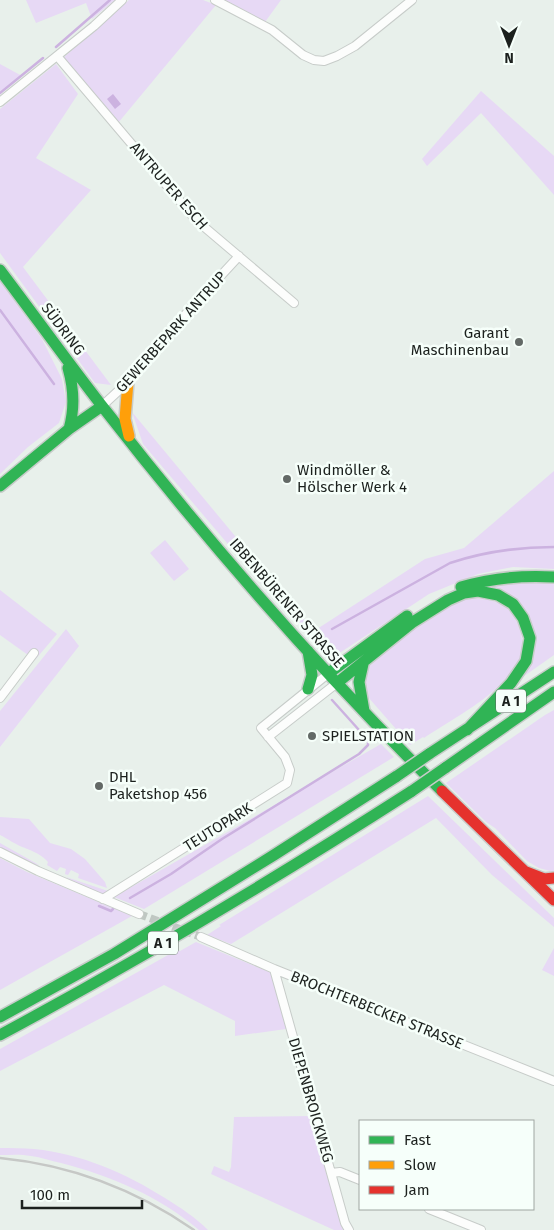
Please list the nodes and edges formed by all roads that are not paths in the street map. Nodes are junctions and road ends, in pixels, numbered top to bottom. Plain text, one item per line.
1 (122, 0) edge
2 (215, 0) edge
3 (412, 0) edge
4 (57, 56) junction
5 (0, 102) edge
6 (239, 256) junction
7 (0, 270) edge
8 (294, 304) dead end
9 (65, 359) junction
10 (128, 382) junction
11 (102, 406) junction
12 (69, 429) junction
13 (130, 440) junction
14 (0, 486) edge
15 (554, 577) edge
16 (307, 649) junction
17 (34, 653) dead end
18 (363, 664) junction
19 (554, 672) edge
20 (329, 674) junction
21 (337, 683) junction
22 (308, 689) junction
23 (554, 692) edge
24 (0, 698) edge
25 (554, 704) edge
26 (364, 710) junction
27 (467, 730) junction
28 (492, 735) junction
29 (268, 736) junction
30 (0, 852) edge
31 (526, 872) junction
32 (554, 878) edge
33 (103, 899) junction
34 (554, 900) edge
35 (139, 914) tunnel mouth
36 (201, 937) tunnel mouth
37 (274, 968) junction
38 (0, 1017) edge
39 (0, 1035) edge
40 (554, 1081) edge
41 (331, 1173) junction
42 (359, 1180) edge
43 (431, 1210) edge
44 (349, 1230) edge
45 (481, 1230) edge

1 - 4 street
2 - 3 street
4 - 5 street
4 - 6 street, ANTRUPER ESCH
6 - 8 street, ANTRUPER ESCH
6 - 10 street, GEWERBEPARK ANTRUP
7 - 9 main road, SÜDRING
9 - 11 main road, SÜDRING
9 - 12 main road
10 - 11 street, GEWERBEPARK ANTRUP
10 - 13 main road
11 - 12 main road
11 - 13 main road, IBBENBÜRENER STRASSE
12 - 14 main road
13 - 16 main road, IBBENBÜRENER STRASSE
15 - 20 main road
16 - 20 main road, IBBENBÜRENER STRASSE
16 - 22 main road
17 - 24 street
18 - 21 main road
18 - 26 main road
18 - 27 main road
19 - 27 main road, A 1
20 - 21 main road, IBBENBÜRENER STRASSE
20 - 22 street, TEUTOPARK
21 - 26 main road, IBBENBÜRENER STRASSE
21 - 29 street
22 - 29 street, TEUTOPARK
23 - 28 main road, A 1
25 - 28 main road
26 - 31 main road, IBBENBÜRENER STRASSE
27 - 38 main road, A 1, bridge
28 - 39 main road, A 1, bridge
29 - 33 street, TEUTOPARK
30 - 33 street
31 - 32 main road
31 - 34 main road, IBBENBÜRENER STRASSE
33 - 35 street
36 - 37 street, BROCHTERBECKER STRASSE
37 - 40 street, BROCHTERBECKER STRASSE
37 - 41 street, DIEPENBROICKWEG
41 - 42 street
41 - 44 street, DIEPENBROICKWEG
43 - 45 street

